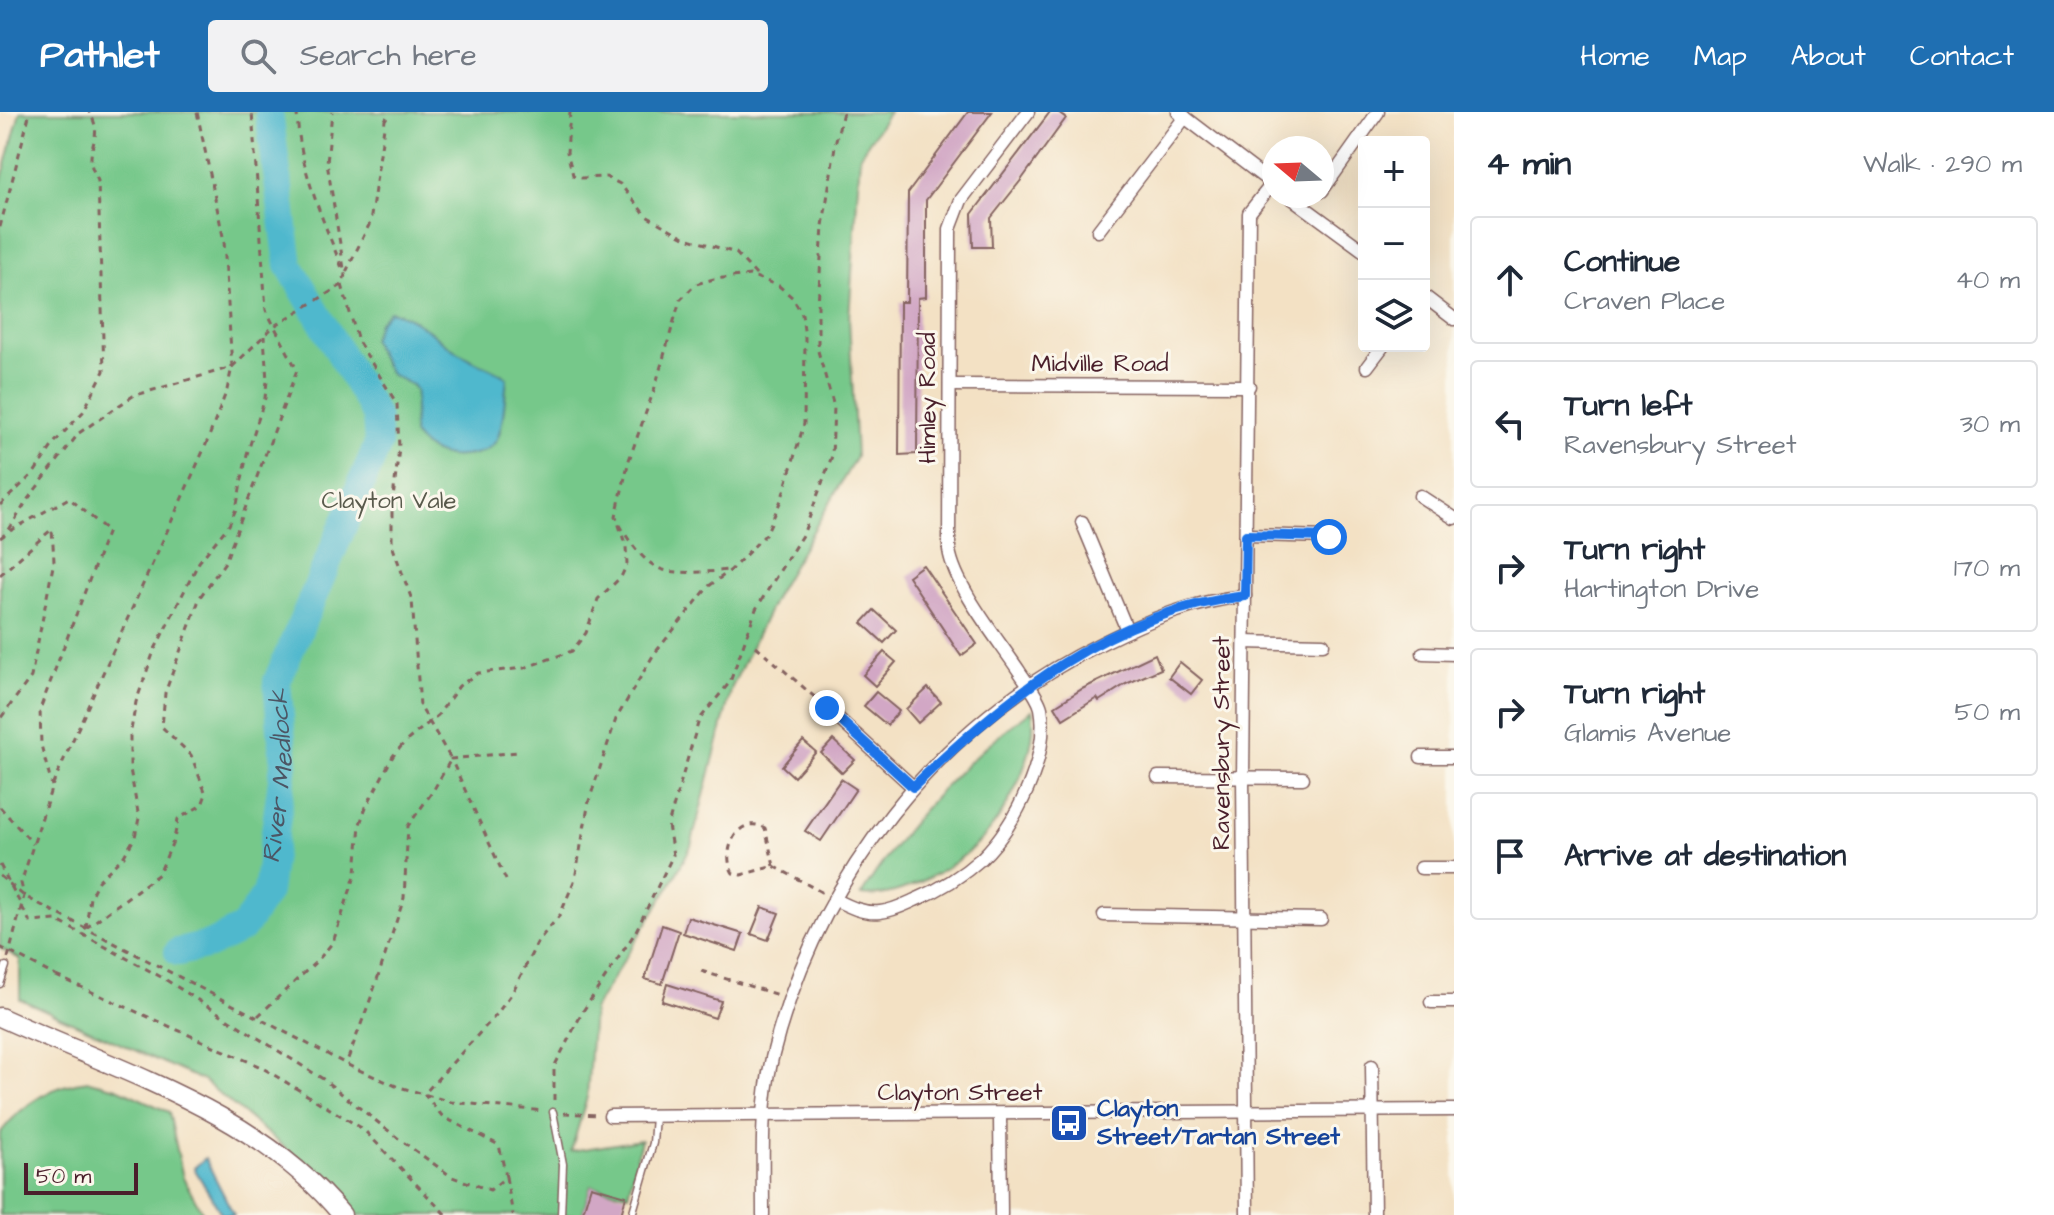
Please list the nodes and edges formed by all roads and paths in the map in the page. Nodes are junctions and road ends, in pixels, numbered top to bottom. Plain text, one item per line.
1 (30, 112) edge
2 (89, 112) edge
3 (197, 112) edge
4 (252, 112) edge
5 (297, 112) edge
6 (332, 112) edge
7 (390, 112) edge
8 (570, 112) edge
9 (843, 112) edge
10 (1028, 112) edge
11 (1378, 112) edge
12 (1181, 115) edge
13 (1334, 174) edge
14 (1262, 176) edge
15 (1262, 197) edge
16 (1306, 208) edge
17 (1309, 210) joint
18 (0, 227) edge
19 (1098, 231) dead end
20 (1358, 247) edge
21 (345, 275) junction
22 (761, 280) junction
23 (342, 285) junction
24 (1430, 301) edge
25 (1454, 319) edge
26 (274, 326) junction
27 (264, 335) junction
28 (1378, 352) edge
29 (232, 367) junction
30 (1367, 367) dead end
31 (950, 385) junction
32 (1249, 386) junction
33 (1420, 496) dead end
34 (0, 505) edge
35 (616, 516) junction
36 (1454, 518) edge
37 (1082, 522) dead end
38 (7, 533) junction
39 (1246, 535) junction
40 (1329, 537) dead end
41 (0, 538) edge
42 (731, 570) junction
43 (0, 575) edge
44 (1245, 596) junction
45 (1127, 630) junction
46 (1245, 642) junction
47 (1323, 644) dead end
48 (756, 646) dead end
49 (1423, 653) dead end
50 (1454, 654) edge
51 (1028, 685) junction
52 (827, 708) joint
53 (0, 719) edge
54 (429, 722) junction
55 (517, 752) dead end
56 (1421, 757) dead end
57 (1454, 757) edge
58 (451, 759) junction
59 (1158, 777) dead end
60 (1243, 778) junction
61 (1303, 778) dead end
62 (52, 786) junction
63 (913, 787) junction
64 (0, 807) edge
65 (33, 844) junction
66 (0, 865) edge
67 (774, 866) junction
68 (1421, 868) dead end
69 (1454, 868) edge
70 (0, 876) edge
71 (506, 880) dead end
72 (8, 881) junction
73 (24, 896) junction
74 (834, 899) junction
75 (21, 907) junction
76 (1104, 915) dead end
77 (1244, 917) junction
78 (1321, 919) dead end
79 (86, 928) junction
80 (0, 947) edge
81 (6, 966) joint
82 (701, 971) dead end
83 (0, 984) edge
84 (789, 999) junction
85 (1431, 1002) dead end
86 (1454, 1002) edge
87 (258, 1016) junction
88 (0, 1017) edge
89 (346, 1064) junction
90 (1372, 1066) dead end
91 (424, 1094) junction
92 (1373, 1110) junction
93 (1454, 1110) edge
94 (553, 1112) junction
95 (1244, 1112) junction
96 (1000, 1115) junction
97 (610, 1116) joint
98 (655, 1116) junction
99 (763, 1116) junction
100 (506, 1177) junction
101 (342, 1215) edge
102 (446, 1215) edge
103 (513, 1215) edge
104 (561, 1215) edge
105 (632, 1215) edge
106 (763, 1215) edge
107 (1001, 1215) edge
108 (1247, 1215) edge
109 (1374, 1215) edge

1 - 18 path
2 - 34 path
3 - 29 path
4 - 26 path
5 - 21 path
6 - 21 path
7 - 21 path
8 - 22 path
9 - 94 path
10 - 31 street, Himley Road
11 - 13 street
12 - 14 street
12 - 19 street
15 - 32 street, Ravensbury Street
16 - 17 street
17 - 20 street
21 - 23 path
22 - 35 path
22 - 42 path
23 - 26 path
23 - 54 path
24 - 25 street
26 - 27 path
26 - 79 path
27 - 29 path
27 - 79 path
28 - 30 street
29 - 38 path
29 - 62 path
31 - 32 street, Midville Road
31 - 51 street, Himley Road
32 - 39 street, Ravensbury Street
33 - 36 street
35 - 42 path
35 - 54 path
37 - 45 street
38 - 41 path
38 - 62 path
39 - 40 street
39 - 44 street, Ravensbury Street
42 - 91 path
43 - 53 path
44 - 45 street
44 - 46 street, Ravensbury Street
45 - 51 street
46 - 47 street
46 - 60 street, Ravensbury Street
48 - 52 path
49 - 50 street
51 - 63 street
51 - 74 street, Himley Road
52 - 63 street
54 - 58 path
54 - 87 path
55 - 58 path
56 - 57 street
58 - 71 path
58 - 89 path
59 - 60 street
60 - 61 street
60 - 77 street, Ravensbury Street
62 - 65 path
63 - 74 street
64 - 65 path
65 - 73 path
66 - 72 path
67 - 67 path
67 - 74 path
68 - 69 street
70 - 72 path
72 - 73 path
72 - 75 path
73 - 75 path
73 - 79 path
74 - 84 street
75 - 81 path
75 - 100 path
76 - 77 street
77 - 78 street
77 - 95 street, Ravensbury Street
79 - 87 path
80 - 102 path, bridge
81 - 83 lane
82 - 84 path
84 - 99 street
85 - 86 street
87 - 89 path
88 - 101 street
89 - 91 path
90 - 92 street
91 - 94 path
91 - 100 path
92 - 93 street, Clayton Street
92 - 95 street, Clayton Street
92 - 109 street
94 - 97 path
94 - 104 lane
95 - 96 street, Clayton Street
95 - 108 street, Ravensbury Street
96 - 99 street, Clayton Street
96 - 107 street
97 - 98 street, Clayton Street
98 - 99 street, Clayton Street
98 - 105 lane
99 - 106 street
100 - 103 path

